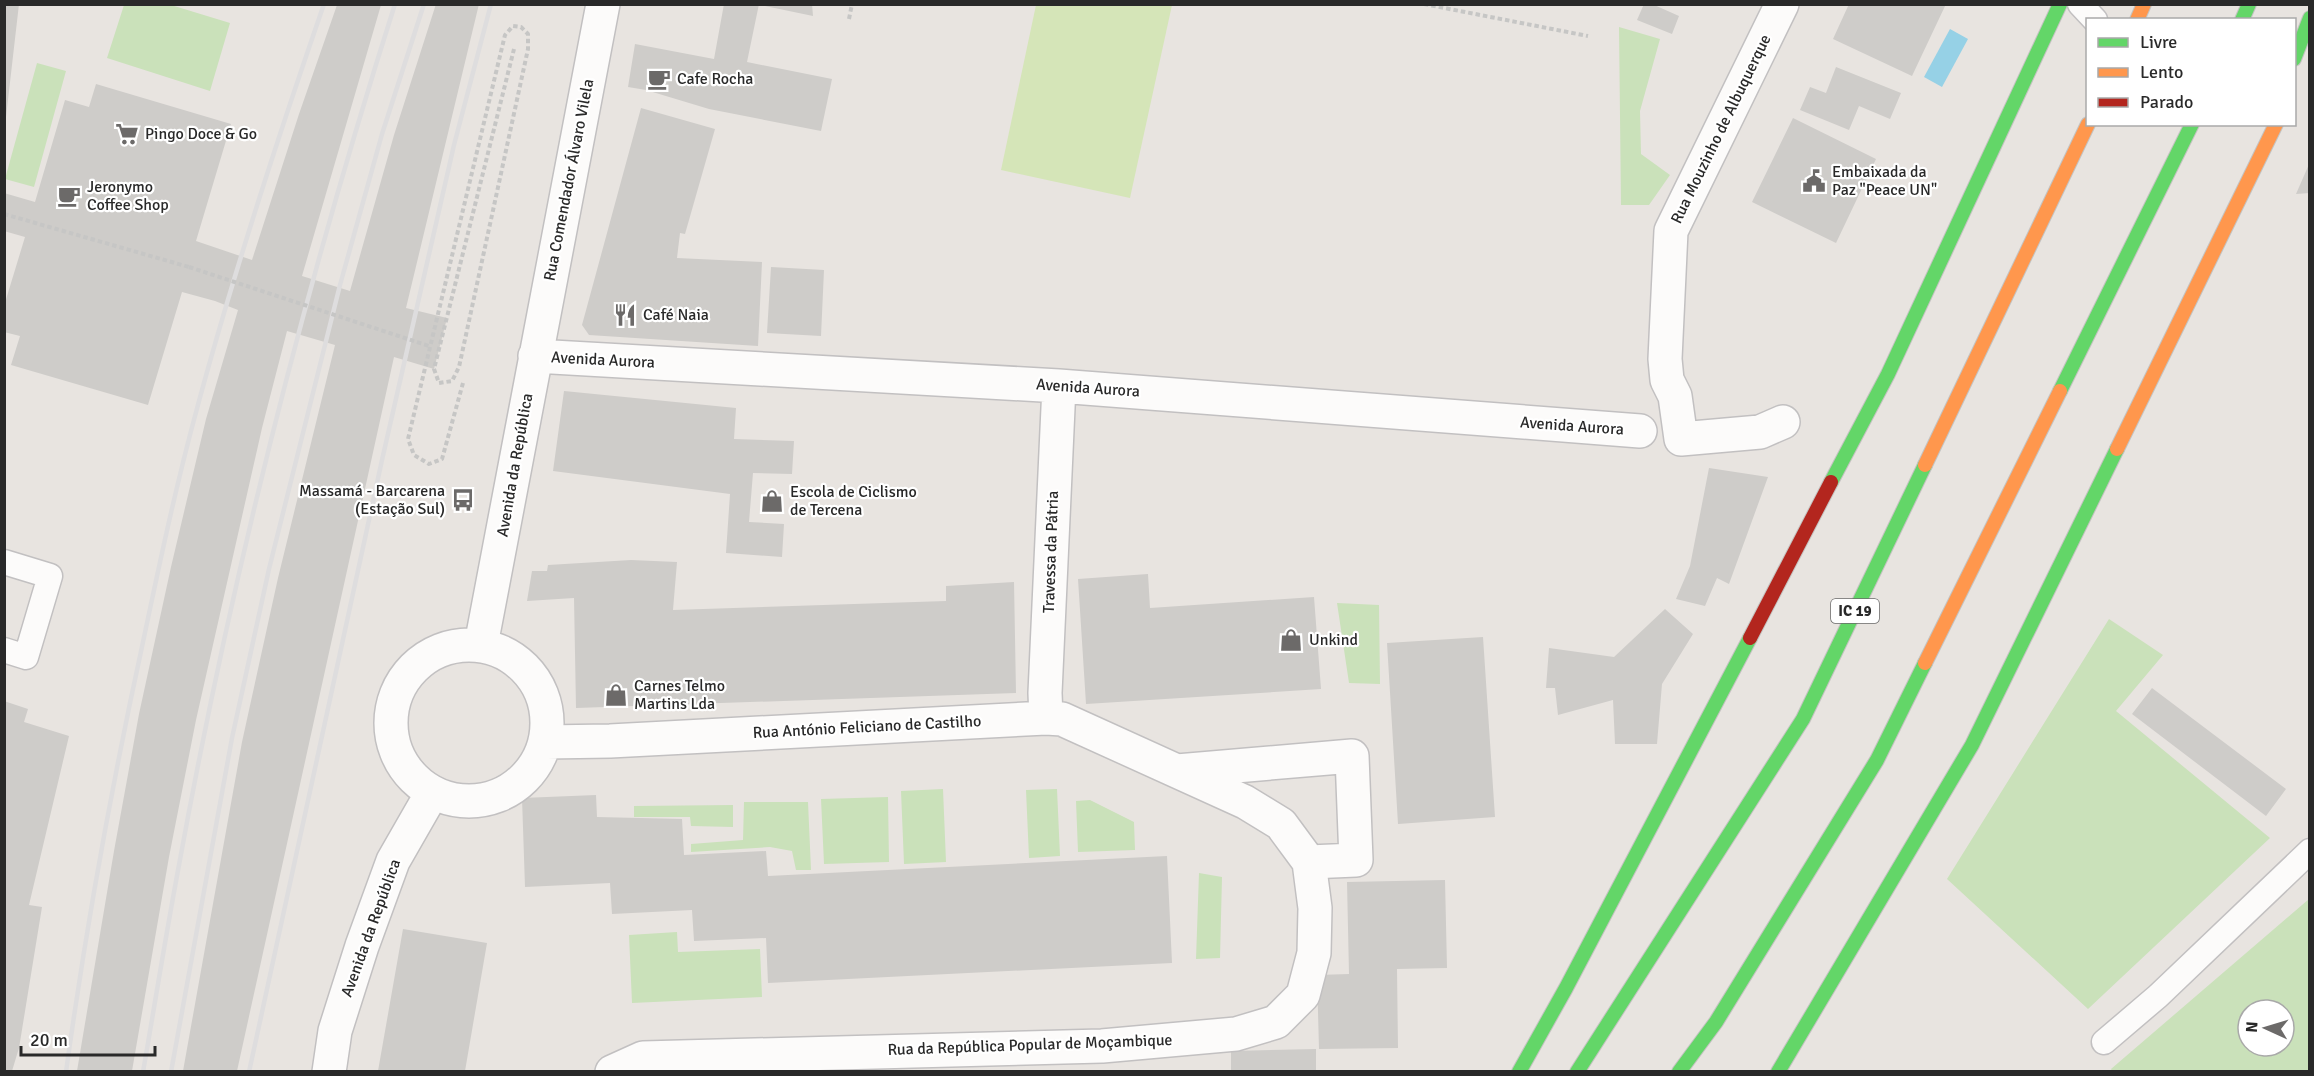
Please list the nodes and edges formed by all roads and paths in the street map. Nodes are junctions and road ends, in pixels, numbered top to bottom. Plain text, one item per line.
1 (603, 4) edge
2 (852, 4) edge
3 (1424, 4) edge
4 (1782, 4) edge
5 (2060, 4) edge
6 (2080, 4) edge
7 (2144, 4) edge
8 (2249, 4) edge
9 (2093, 18) edge
10 (2138, 18) edge
11 (2243, 18) edge
12 (2310, 18) edge
13 (849, 19) dead end
14 (1588, 36) dead end
15 (514, 50) dead end
16 (2296, 56) edge
17 (2087, 126) edge
18 (2191, 126) edge
19 (2275, 126) edge
20 (4, 214) edge
21 (429, 346) junction
22 (535, 356) junction
23 (463, 382) dead end
24 (1059, 386) junction
25 (1783, 422) dead end
26 (1640, 431) dead end
27 (4, 562) edge
28 (481, 645) junction
29 (4, 650) edge
30 (1046, 718) junction
31 (546, 742) junction
32 (1177, 771) junction
33 (432, 793) junction
34 (2310, 851) edge
35 (1309, 862) junction
36 (2104, 1042) dead end
37 (328, 1071) edge
38 (612, 1071) edge
39 (1519, 1071) edge
40 (1577, 1071) edge
41 (1679, 1071) edge
42 (1778, 1071) edge

1 - 22 street, Rua Comendador Álvaro Vilela
2 - 13 path
3 - 14 path
4 - 25 street, Rua Mouzinho de Albuquerque
5 - 39 highway
6 - 9 lane
7 - 10 highway
8 - 11 highway
12 - 16 highway
15 - 21 path
17 - 40 highway, IC 19
18 - 41 highway
19 - 42 highway
20 - 21 path, bridge
21 - 23 path
22 - 24 street, Avenida Aurora
22 - 28 street, Avenida da República
24 - 26 street, Avenida Aurora
24 - 30 street, Travessa da Pátria
27 - 29 lane
28 - 31 street
28 - 33 street
30 - 31 street, Rua António Feliciano de Castilho
30 - 32 street, Rua António Feliciano de Castilho
31 - 33 street
32 - 35 street, Rua António Feliciano de Castilho
32 - 35 street
33 - 37 street, Avenida da República
34 - 36 lane
35 - 38 street, Rua da República Popular de Moçambique

